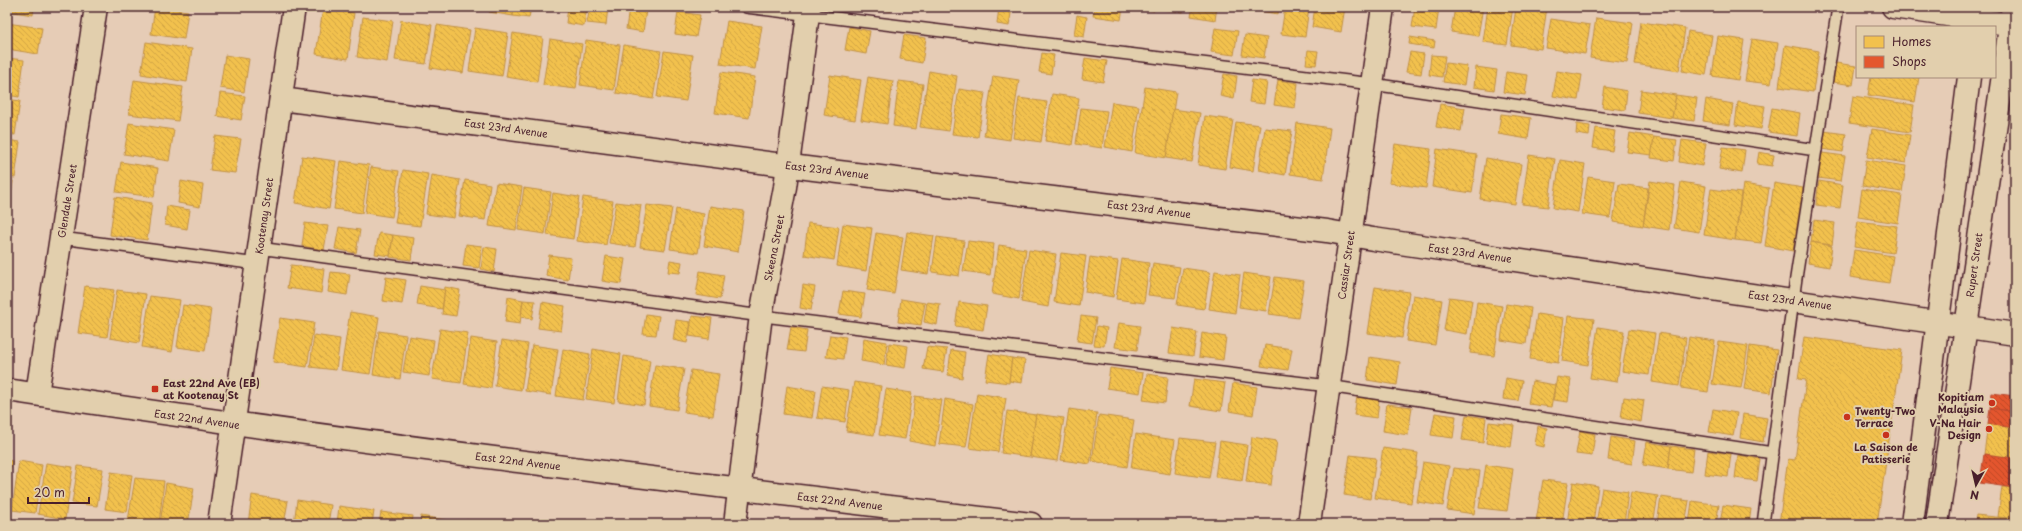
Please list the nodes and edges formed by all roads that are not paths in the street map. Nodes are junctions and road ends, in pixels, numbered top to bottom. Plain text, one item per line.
1 (96, 7) edge
2 (294, 7) edge
3 (746, 7) edge
4 (1383, 7) edge
5 (1838, 7) edge
6 (1893, 7) edge
7 (809, 11) edge
8 (1977, 18) edge
9 (2012, 19) edge
10 (1969, 78) edge
11 (1372, 84) junction
12 (280, 99) junction
13 (1816, 150) junction
14 (788, 166) junction
15 (1350, 235) junction
16 (61, 238) junction
17 (258, 256) junction
18 (1794, 301) junction
19 (761, 315) junction
20 (1939, 322) junction
21 (1966, 326) junction
22 (2015, 334) edge
23 (1328, 386) junction
24 (7, 390) edge
25 (38, 394) junction
26 (234, 424) junction
27 (1773, 453) junction
28 (740, 489) junction
29 (219, 524) edge
30 (735, 524) edge
31 (1031, 524) edge
32 (1309, 524) edge
33 (1763, 524) edge
34 (1912, 524) edge
35 (1937, 524) edge

1 - 16 street, Glendale Street
2 - 12 street, Kootenay Street
3 - 7 lane
4 - 11 street, Cassiar Street
5 - 13 lane
6 - 8 street
7 - 11 lane
7 - 14 street, Skeena Street
8 - 9 street
9 - 21 street, Rupert Street
10 - 20 street
11 - 13 lane
11 - 15 street, Cassiar Street
12 - 14 street, East 23rd Avenue
12 - 17 street, Kootenay Street
13 - 18 lane
14 - 15 street, East 23rd Avenue
14 - 19 street, Skeena Street
15 - 18 street, East 23rd Avenue
15 - 23 street, Cassiar Street
16 - 17 lane
16 - 25 street, Glendale Street
17 - 19 lane
17 - 26 street, Kootenay Street
18 - 20 street, East 23rd Avenue
18 - 27 lane
19 - 23 lane
19 - 28 street, Skeena Street
20 - 21 street, East 23rd Avenue
20 - 34 street
21 - 22 street, East 23rd Avenue
21 - 35 street, Rupert Street
23 - 27 lane
23 - 32 street, Cassiar Street
24 - 25 street, East 22nd Avenue
25 - 26 street, East 22nd Avenue
26 - 28 street, East 22nd Avenue
26 - 29 street, Kootenay Street
27 - 33 lane
28 - 30 street, Skeena Street
28 - 31 street, East 22nd Avenue

